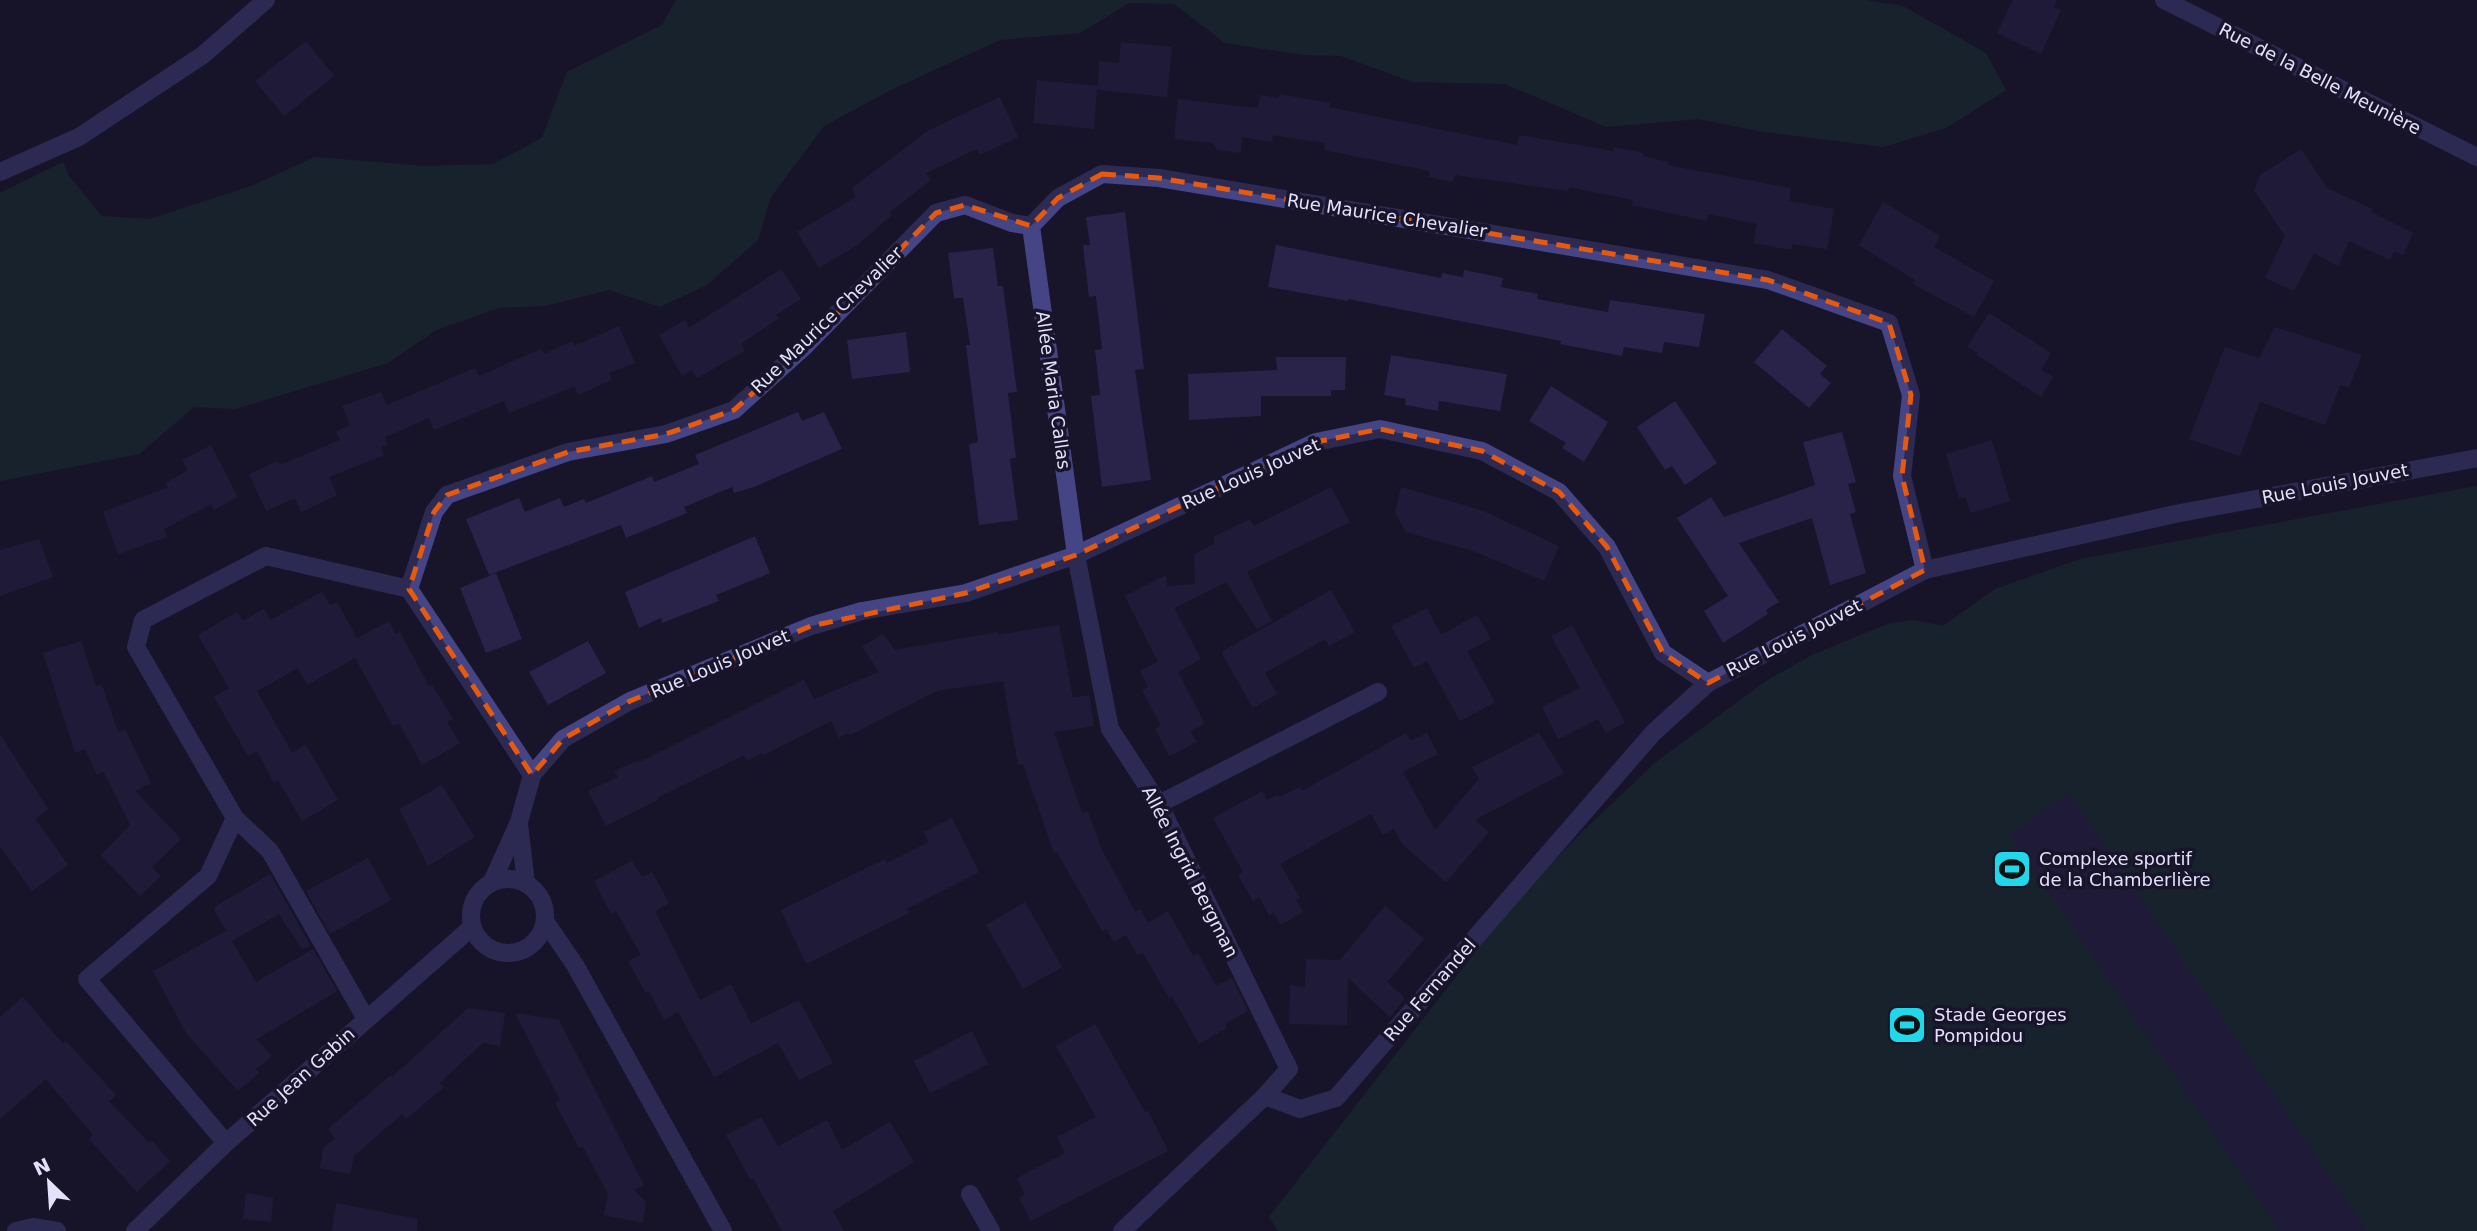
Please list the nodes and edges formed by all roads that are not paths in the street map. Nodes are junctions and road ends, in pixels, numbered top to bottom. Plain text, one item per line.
1 (266, 0) edge
2 (2164, 0) edge
3 (2477, 157) edge
4 (0, 172) edge
5 (1031, 226) junction
6 (2477, 458) edge
7 (1076, 555) junction
8 (1924, 570) junction
9 (409, 589) junction
10 (1708, 683) junction
11 (1378, 692) dead end
12 (532, 775) junction
13 (1159, 804) junction
14 (235, 818) junction
15 (519, 822) junction
16 (492, 882) junction
17 (526, 883) junction
18 (545, 922) junction
19 (472, 928) junction
20 (536, 942) junction
21 (575, 965) junction
22 (366, 1019) junction
23 (1265, 1096) junction
24 (226, 1143) junction
25 (970, 1194) dead end
26 (16, 1231) edge
27 (57, 1231) edge
28 (135, 1231) edge
29 (723, 1231) edge
30 (991, 1231) edge
31 (1122, 1231) edge

1 - 4 street
2 - 3 street, Rue de la Belle Meunière
5 - 7 street, Allée Maria Callas
5 - 8 street, Rue Maurice Chevalier
5 - 9 street, Rue Maurice Chevalier
6 - 8 street, Rue Louis Jouvet
7 - 10 street, Rue Louis Jouvet
7 - 12 street, Rue Louis Jouvet
7 - 13 street, Allée Ingrid Bergman
8 - 10 street, Rue Louis Jouvet
9 - 12 street
9 - 14 street
10 - 23 street, Rue Fernandel
11 - 13 street
12 - 15 street, Rue Louis Jouvet
13 - 23 street, Allée Ingrid Bergman
14 - 22 street
14 - 24 street
15 - 16 street, Rue Louis Jouvet
15 - 17 street, Rue Louis Jouvet
16 - 17 street
16 - 19 street
17 - 18 street
18 - 20 street
18 - 21 street
19 - 20 street
19 - 22 street, Rue Jean Gabin
20 - 21 street
21 - 29 street
22 - 24 street, Rue Jean Gabin
23 - 31 street
24 - 28 street, Rue Jean Gabin
25 - 30 street
26 - 27 street

